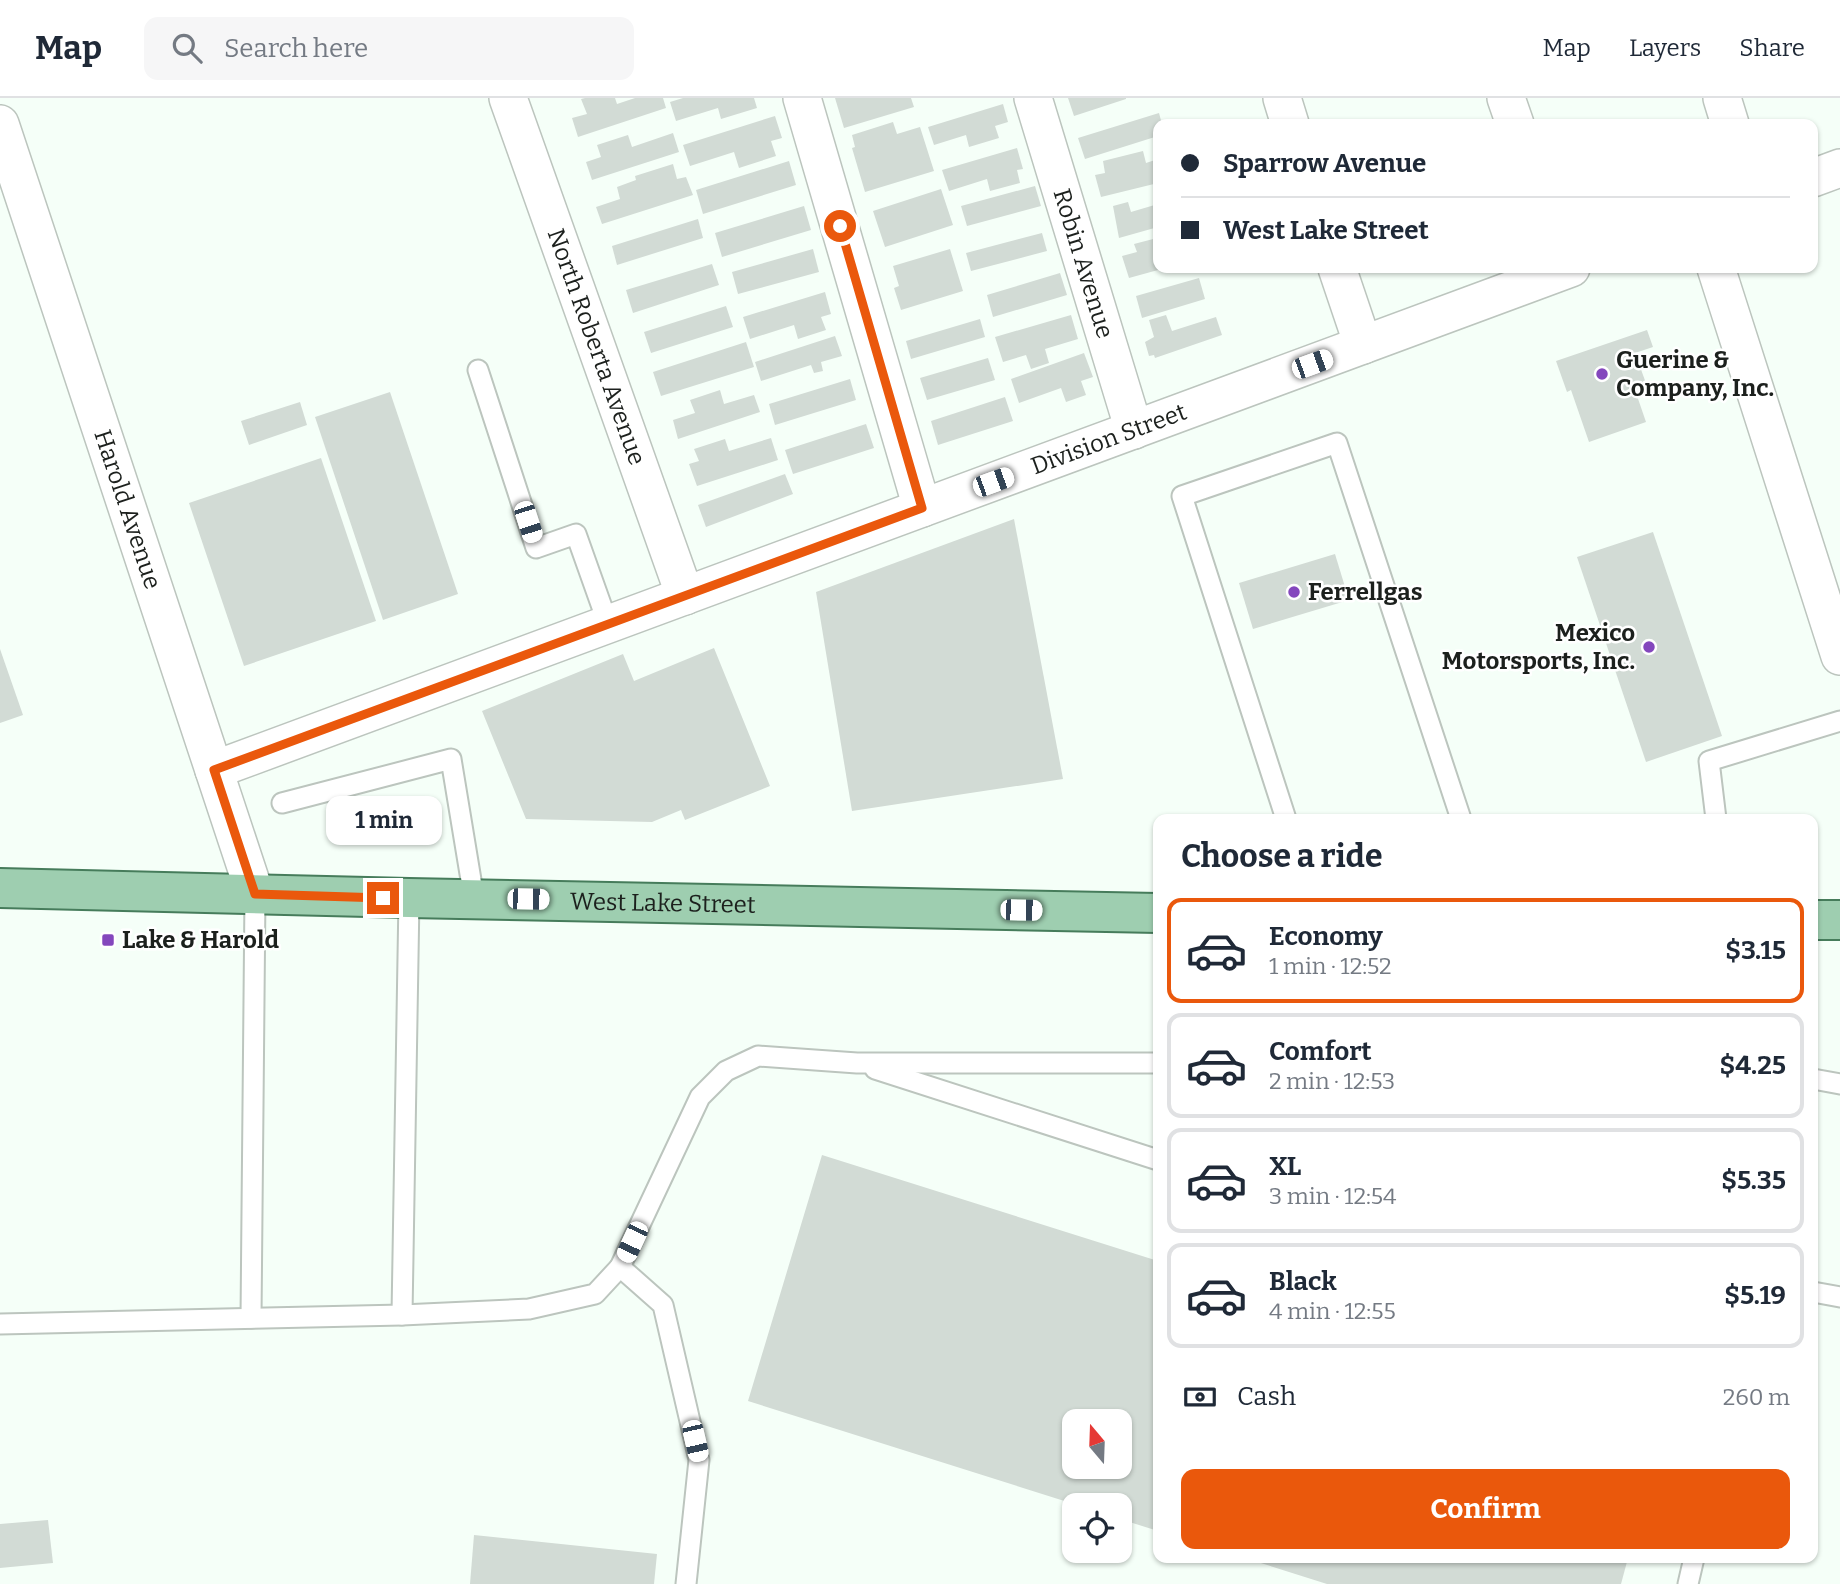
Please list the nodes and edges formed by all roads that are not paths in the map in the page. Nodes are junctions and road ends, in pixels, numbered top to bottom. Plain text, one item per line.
1 (508, 98) edge
2 (802, 98) edge
3 (1033, 98) edge
4 (1282, 98) edge
5 (1506, 98) edge
6 (1722, 98) edge
7 (1288, 119) edge
8 (1513, 119) edge
9 (1728, 119) edge
10 (0, 124) edge
11 (1840, 168) edge
12 (1818, 176) edge
13 (1339, 273) edge
14 (1554, 273) edge
15 (1718, 273) edge
16 (1363, 345) junction
17 (478, 370) dead end
18 (1134, 430) junction
19 (922, 508) junction
20 (685, 596) junction
21 (607, 625) junction
22 (1840, 656) edge
23 (1840, 721) edge
24 (214, 770) junction
25 (282, 803) dead end
26 (1284, 814) edge
27 (1459, 814) edge
28 (1715, 814) edge
29 (0, 888) edge
30 (255, 894) junction
31 (409, 898) junction
32 (474, 898) junction
33 (1153, 913) edge
34 (1818, 920) edge
35 (1840, 920) edge
36 (857, 1063) junction
37 (1153, 1063) edge
38 (1818, 1080) edge
39 (1840, 1084) edge
40 (1153, 1158) edge
41 (620, 1267) junction
42 (1818, 1293) edge
43 (1840, 1297) edge
44 (402, 1315) junction
45 (251, 1318) junction
46 (0, 1324) edge
47 (1693, 1563) edge
48 (687, 1584) edge
49 (1688, 1584) edge

1 - 20 street, North Roberta Avenue
2 - 19 street
3 - 18 street, Robin Avenue
4 - 7 street
5 - 8 street
6 - 9 street
10 - 24 street, Harold Avenue
11 - 12 street
13 - 16 street
14 - 16 street, Division Street
15 - 22 street
16 - 18 street, Division Street
17 - 21 lane
18 - 19 street, Division Street
19 - 20 street, Division Street
20 - 21 street, Division Street
21 - 24 street, Division Street
23 - 28 lane
24 - 30 street, Harold Avenue
25 - 32 lane
26 - 27 lane
29 - 30 main road, West Lake Street
30 - 31 main road, West Lake Street
30 - 45 lane
31 - 32 main road, West Lake Street
31 - 44 lane
32 - 33 main road, West Lake Street
34 - 35 main road
36 - 37 lane
36 - 40 lane
36 - 41 lane
38 - 39 lane
41 - 44 lane
41 - 48 lane
42 - 43 lane
44 - 45 lane
45 - 46 lane
47 - 49 lane

